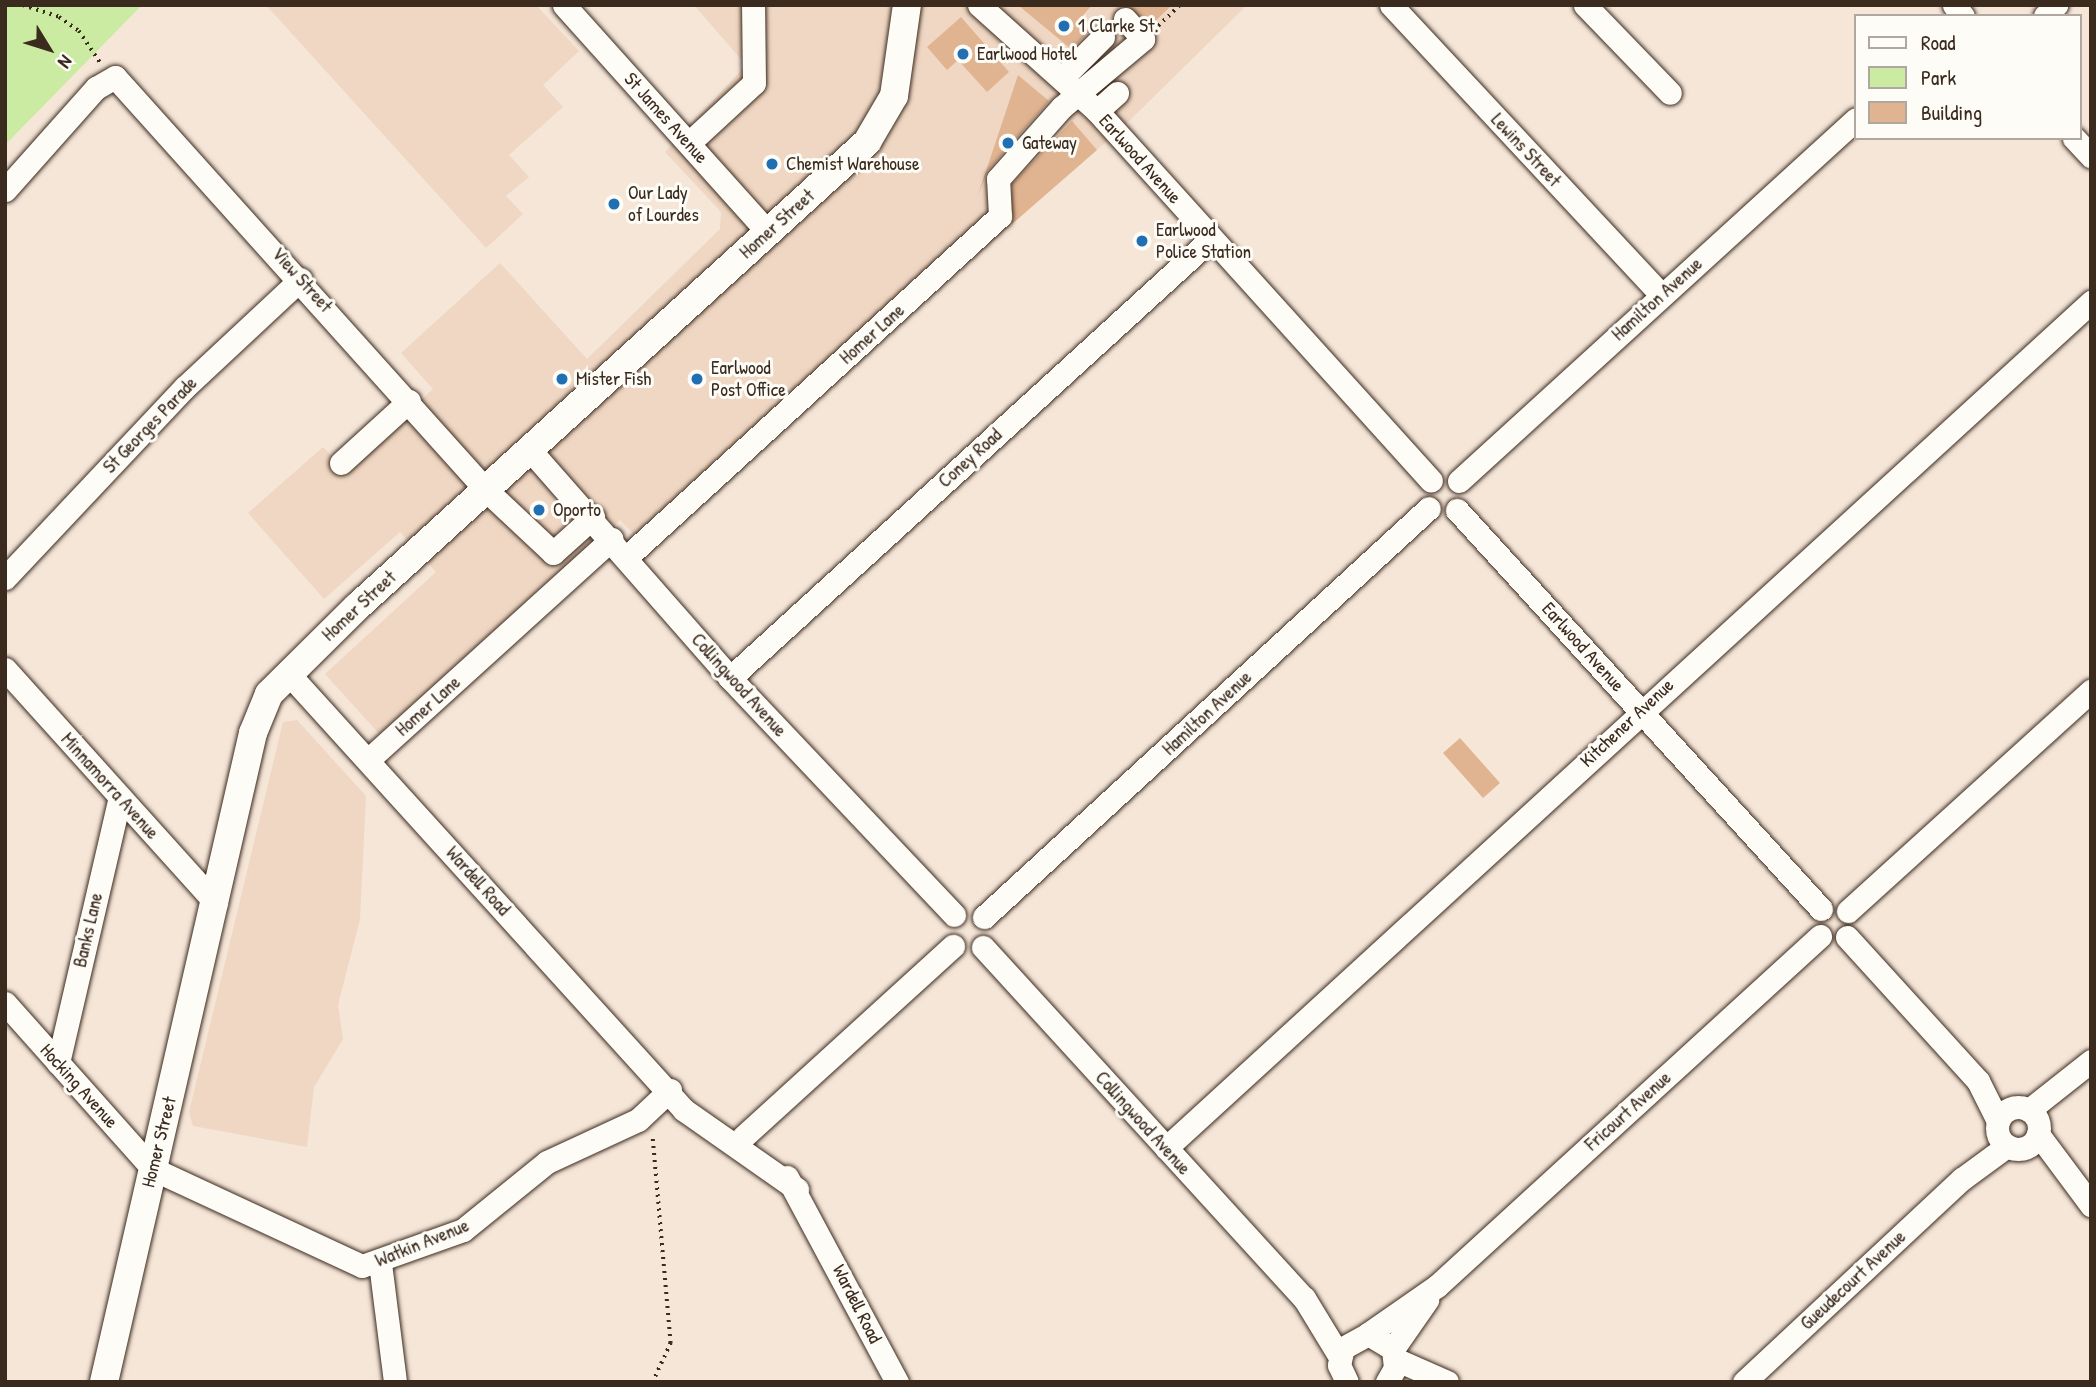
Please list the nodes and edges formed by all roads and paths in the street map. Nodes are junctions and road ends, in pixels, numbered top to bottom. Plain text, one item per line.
1 (23, 5) edge
2 (564, 5) edge
3 (753, 5) edge
4 (907, 5) edge
5 (979, 5) edge
6 (1180, 5) edge
7 (1391, 5) edge
8 (1588, 6) edge
9 (1125, 19) dead end
10 (1103, 37) dead end
11 (1143, 39) junction
12 (111, 76) junction
13 (1062, 78) junction
14 (1117, 93) dead end
15 (1670, 93) dead end
16 (1081, 94) junction
17 (1097, 111) junction
18 (1854, 121) edge
19 (2076, 140) edge
20 (689, 143) junction
21 (2091, 156) edge
22 (5, 190) edge
23 (768, 232) junction
24 (1211, 239) junction
25 (301, 279) junction
26 (1661, 295) junction
27 (2091, 302) edge
28 (409, 401) junction
29 (530, 450) junction
30 (341, 463) dead end
31 (1431, 481) junction
32 (1459, 481) junction
33 (486, 490) junction
34 (1429, 508) junction
35 (1457, 510) junction
36 (593, 517) junction
37 (612, 538) junction
38 (628, 556) junction
39 (5, 578) edge
40 (5, 669) edge
41 (287, 672) junction
42 (730, 678) junction
43 (2091, 691) edge
44 (1640, 710) junction
45 (368, 760) junction
46 (120, 797) junction
47 (216, 903) junction
48 (1821, 909) junction
49 (1849, 911) junction
50 (954, 915) junction
51 (984, 917) junction
52 (1820, 936) junction
53 (1847, 937) junction
54 (953, 946) junction
55 (983, 947) junction
56 (5, 1003) edge
57 (58, 1063) junction
58 (2085, 1066) edge
59 (1978, 1081) junction
60 (670, 1090) junction
61 (2031, 1118) junction
62 (743, 1137) junction
63 (2005, 1137) junction
64 (653, 1139) dead end
65 (1166, 1148) junction
66 (153, 1169) junction
67 (2072, 1184) junction
68 (797, 1189) junction
69 (2091, 1205) edge
70 (380, 1263) junction
71 (1437, 1286) junction
72 (1304, 1298) junction
73 (1363, 1335) junction
74 (1395, 1370) edge
75 (1341, 1375) edge
76 (104, 1382) edge
77 (395, 1382) edge
78 (653, 1382) edge
79 (897, 1382) edge
80 (1447, 1382) edge
81 (1744, 1382) edge

1 - 12 path
2 - 20 street, St James Avenue
3 - 20 street
4 - 23 main road, Homer Street
5 - 13 street, Earlwood Avenue
6 - 11 path
7 - 26 street, Lewins Street
8 - 15 street
9 - 11 street
10 - 13 street
11 - 16 street
12 - 22 street
12 - 25 street, View Street
13 - 16 street, Earlwood Avenue
14 - 17 street
16 - 17 street, Earlwood Avenue
16 - 38 street, Homer Lane
17 - 24 street, Earlwood Avenue
18 - 26 street, Hamilton Avenue
19 - 21 street
20 - 23 street, St James Avenue
23 - 29 main road, Homer Street
24 - 31 street, Earlwood Avenue
24 - 42 street, Coney Road
25 - 28 street, View Street
25 - 39 street, St Georges Parade
26 - 32 street, Hamilton Avenue
27 - 44 street, Kitchener Avenue
28 - 30 street
28 - 33 street, View Street
29 - 33 main road, Homer Street
29 - 36 street, Collingwood Avenue
31 - 32 street
31 - 34 street
32 - 35 street
33 - 36 street, View Street
33 - 41 main road, Homer Street
34 - 35 street
34 - 51 street, Hamilton Avenue
35 - 44 street, Earlwood Avenue
36 - 37 street, Collingwood Avenue
37 - 38 street, Collingwood Avenue
37 - 45 street, Homer Lane
38 - 42 street, Collingwood Avenue
40 - 46 street, Minnamorra Avenue
41 - 45 street, Wardell Road
41 - 47 main road, Homer Street
42 - 50 street, Collingwood Avenue
43 - 49 street
44 - 48 street, Earlwood Avenue
44 - 65 street, Kitchener Avenue
45 - 60 street, Wardell Road
46 - 47 street, Minnamorra Avenue
46 - 57 street, Banks Lane
47 - 66 main road, Homer Street
48 - 49 street
48 - 52 street
49 - 53 street
50 - 51 street
50 - 54 street
51 - 55 street
52 - 53 street
52 - 71 street, Fricourt Avenue
53 - 59 street
54 - 55 street
54 - 62 street
55 - 65 street, Collingwood Avenue
56 - 57 street, Hocking Avenue
57 - 66 street, Hocking Avenue
58 - 61 street, Gueudecourt Avenue
59 - 61 street
59 - 63 street
60 - 62 street, Wardell Road
60 - 68 street, Wardell Road
60 - 70 street, Watkin Avenue
61 - 63 street, Gueudecourt Avenue
61 - 63 street, Gueudecourt Avenue
61 - 67 street
62 - 68 street, Wardell Road
63 - 67 street
63 - 81 street, Gueudecourt Avenue
64 - 78 path
65 - 72 street, Collingwood Avenue
66 - 70 street, Watkin Avenue
66 - 76 main road, Homer Street
67 - 69 street
68 - 79 street, Wardell Road
70 - 77 street
71 - 73 street, Fricourt Avenue
71 - 74 street, Fricourt Avenue
72 - 73 street, Collingwood Avenue
72 - 75 street, Collingwood Avenue
73 - 74 street, Collingwood Avenue
73 - 75 street, Fricourt Avenue
74 - 80 street

